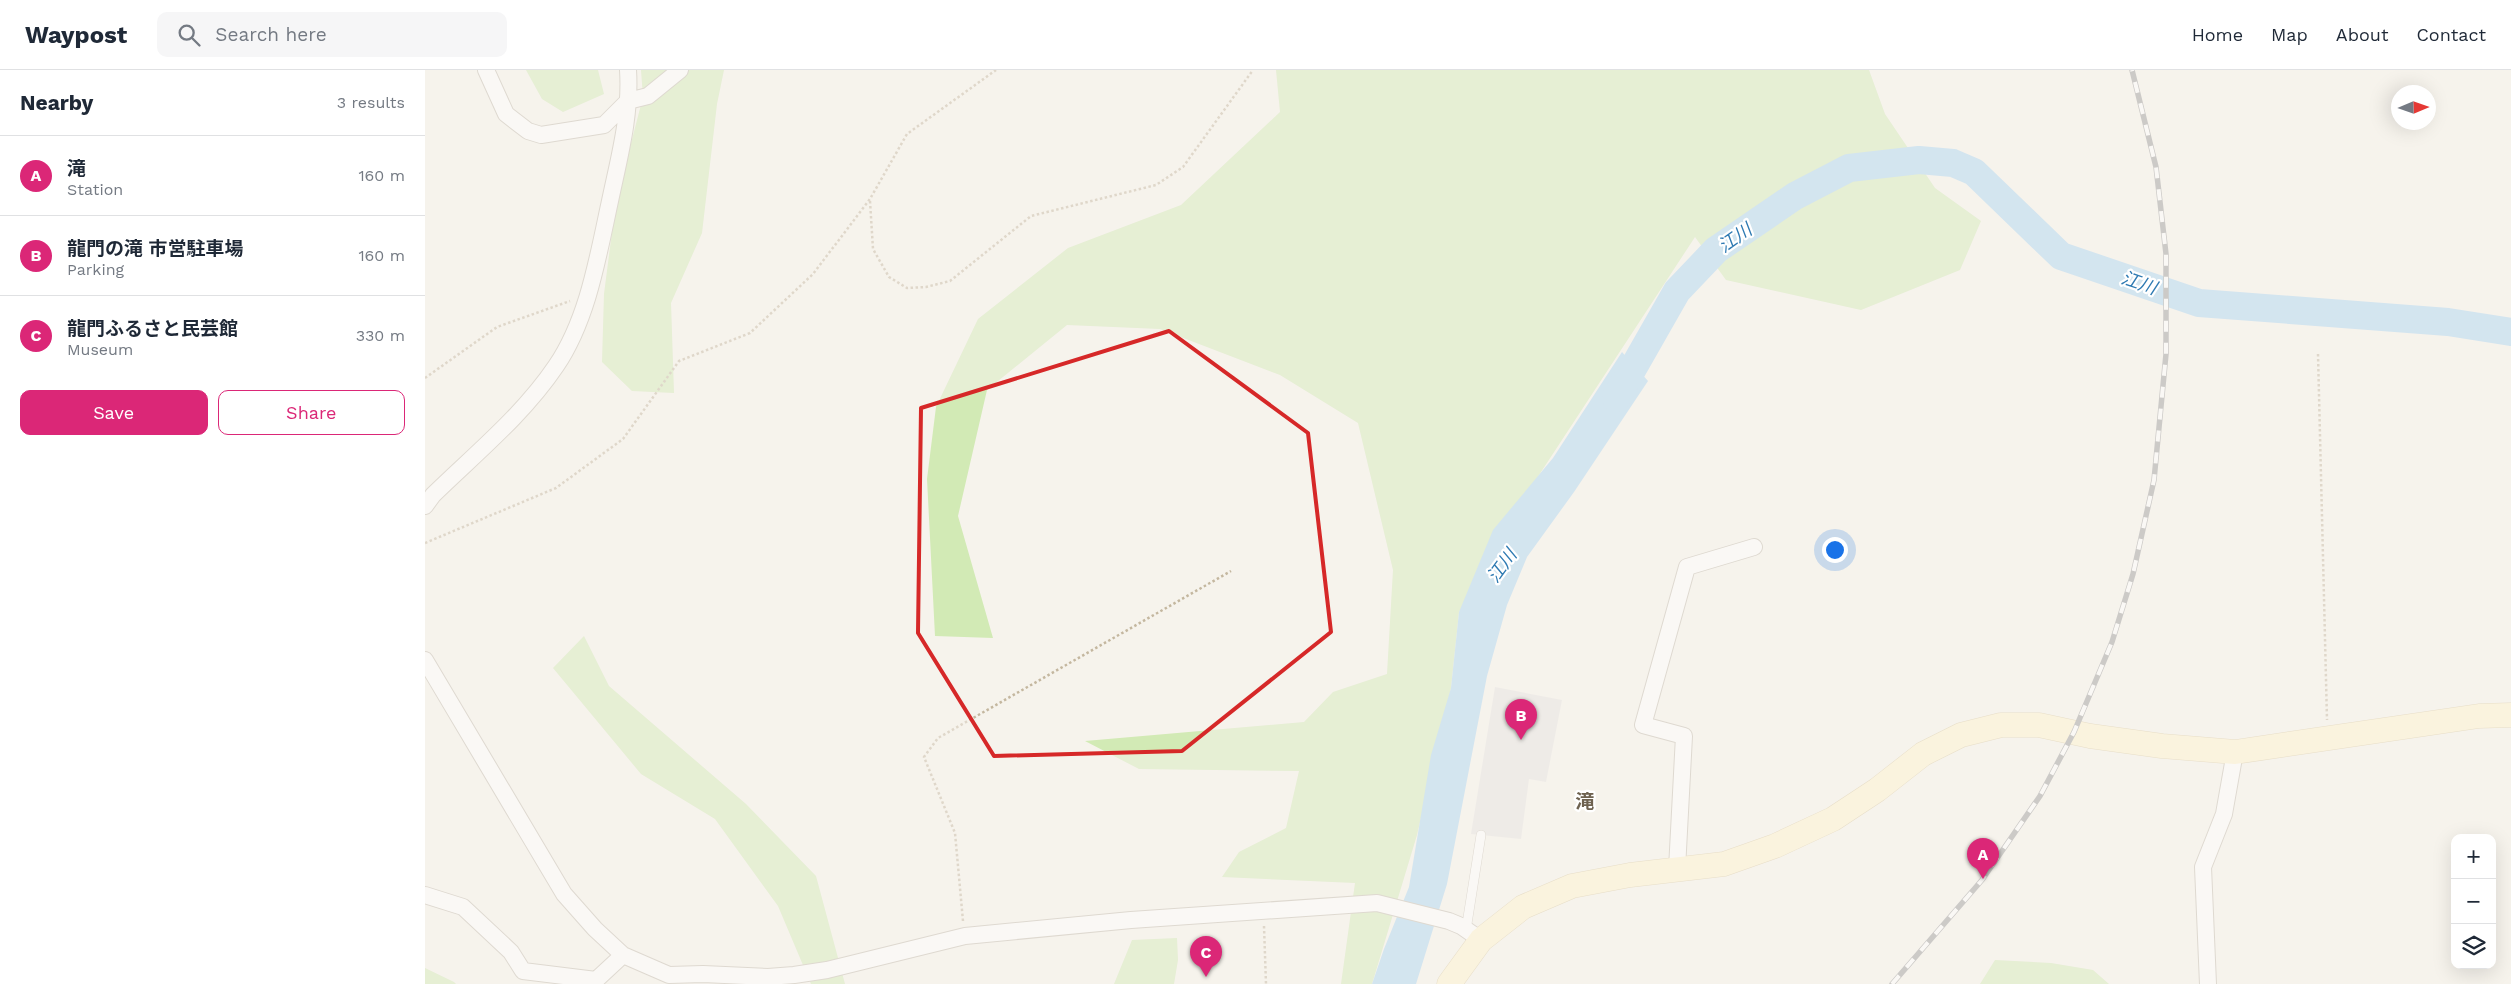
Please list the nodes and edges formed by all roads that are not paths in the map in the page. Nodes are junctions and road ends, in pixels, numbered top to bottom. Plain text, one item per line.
1 (486, 70) edge
2 (628, 70) edge
3 (680, 70) edge
4 (628, 101) junction
5 (425, 506) edge
6 (1754, 548) dead end
7 (425, 660) edge
8 (2511, 715) edge
9 (2235, 752) junction
10 (1481, 835) dead end
11 (1677, 869) junction
12 (425, 895) edge
13 (1474, 935) junction
14 (623, 955) junction
15 (1449, 984) edge
16 (2208, 984) edge

1 - 4 street
2 - 4 street
3 - 4 street
4 - 5 street
6 - 11 street
7 - 14 street
8 - 9 street
9 - 11 street
9 - 16 street
10 - 13 lane
11 - 13 street
12 - 14 street
13 - 14 street
13 - 15 street

